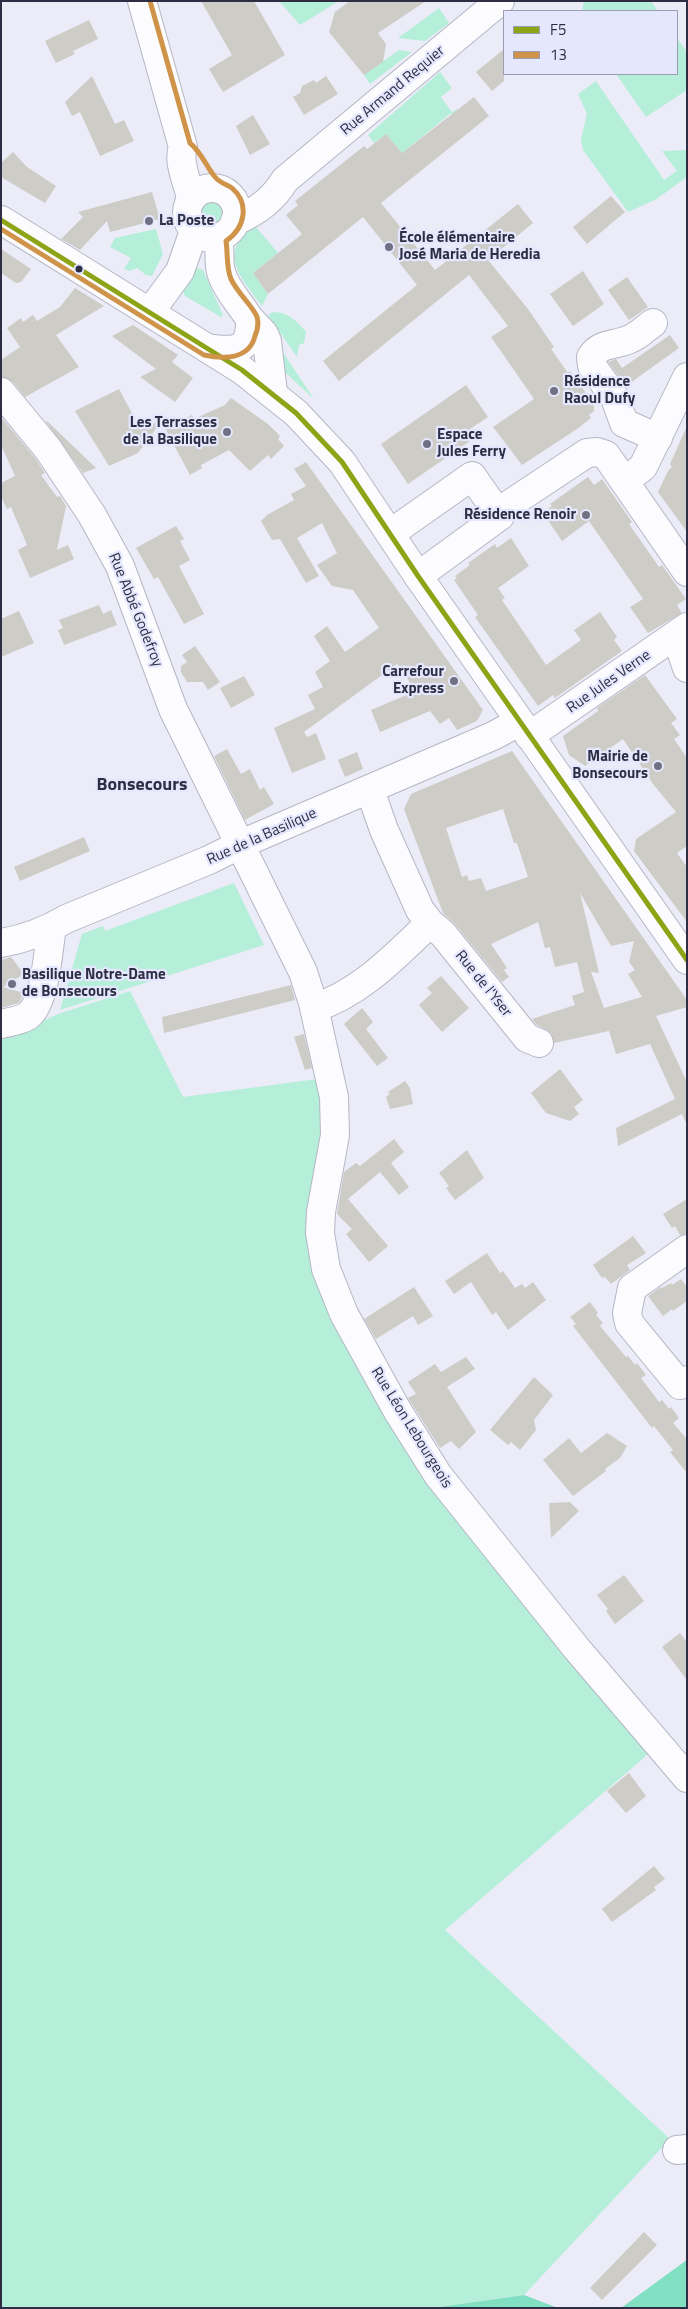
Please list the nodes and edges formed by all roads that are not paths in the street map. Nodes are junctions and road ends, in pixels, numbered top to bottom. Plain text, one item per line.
1 (142, 1) edge
2 (500, 1) edge
3 (285, 180) junction
4 (211, 194) junction
5 (1, 220) edge
6 (216, 230) junction
7 (150, 312) junction
8 (250, 319) junction
9 (654, 323) dead end
10 (207, 348) junction
11 (687, 377) edge
12 (1, 392) edge
13 (273, 393) junction
14 (658, 438) junction
15 (625, 481) junction
16 (500, 516) junction
17 (391, 533) junction
18 (687, 572) edge
19 (418, 576) junction
20 (681, 631) edge
21 (687, 668) edge
22 (524, 728) junction
23 (370, 790) junction
24 (240, 844) junction
25 (430, 923) junction
26 (52, 928) junction
27 (1, 942) edge
28 (687, 960) edge
29 (314, 1008) junction
30 (1, 1024) edge
31 (539, 1043) dead end
32 (687, 1249) edge
33 (687, 1380) edge
34 (687, 1778) edge

1 - 4 street
2 - 3 street, Rue Armand Requier
3 - 4 street, Rue Armand Requier
3 - 6 street, Rue Armand Requier
4 - 6 street
4 - 6 street
5 - 7 street
6 - 7 street
6 - 8 street
7 - 10 street
8 - 10 street
8 - 13 street
9 - 14 street
10 - 13 street
11 - 14 street
12 - 24 street, Rue Abbé Godefroy
13 - 17 street
14 - 15 street
15 - 16 street
15 - 18 street
16 - 17 street
16 - 19 street
17 - 19 street
19 - 22 street
20 - 21 street
20 - 22 street, Rue Jules Verne
22 - 23 street, Rue de la Basilique
22 - 28 street
23 - 24 street, Rue de la Basilique
23 - 25 street, Rue de l'Yser
24 - 26 street, Rue de la Basilique
24 - 29 street, Rue Abbé Godefroy
25 - 29 street
25 - 31 street, Rue de l'Yser
26 - 27 street, Rue de la Basilique
26 - 30 street
29 - 34 street, Rue Léon Lebourgeois
32 - 33 street

